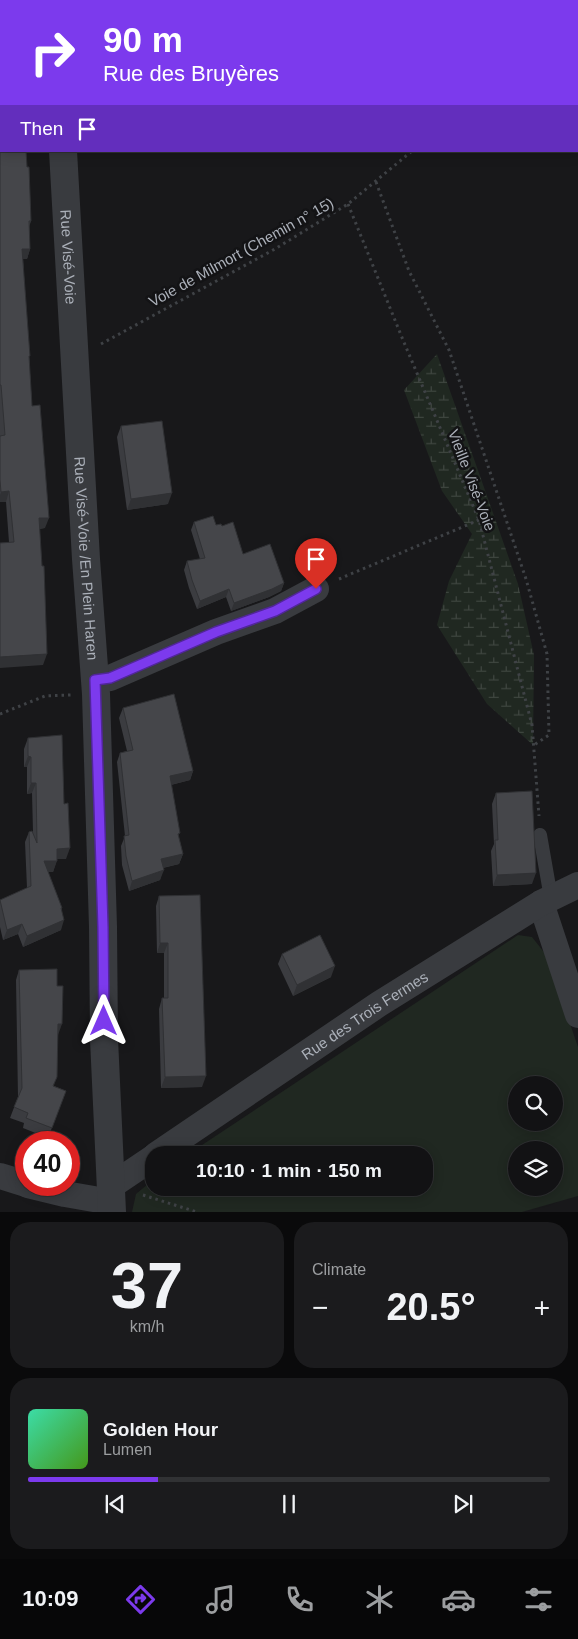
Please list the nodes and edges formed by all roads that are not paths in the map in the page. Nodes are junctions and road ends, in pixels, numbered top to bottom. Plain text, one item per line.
1 (63, 152) edge
2 (75, 364) joint
3 (316, 589) road end
4 (95, 687) junction
5 (540, 835) road end
6 (578, 885) edge
7 (546, 901) junction
8 (578, 1015) edge
9 (170, 1146) edge
10 (145, 1166) edge
11 (0, 1176) edge
12 (15, 1181) edge
13 (80, 1196) edge
14 (111, 1200) edge

1 - 2 street, Rue Visé-Voie
2 - 4 street, Rue Visé-Voie /En Plein Haren
3 - 4 street
4 - 14 street, Rue Visé-Voie /En Plein Haren
5 - 7 lane
6 - 7 street, Rue des Trois Fermes
7 - 8 street
7 - 9 street, Rue des Trois Fermes
10 - 14 street, Rue des Trois Fermes
11 - 12 street
13 - 14 street

